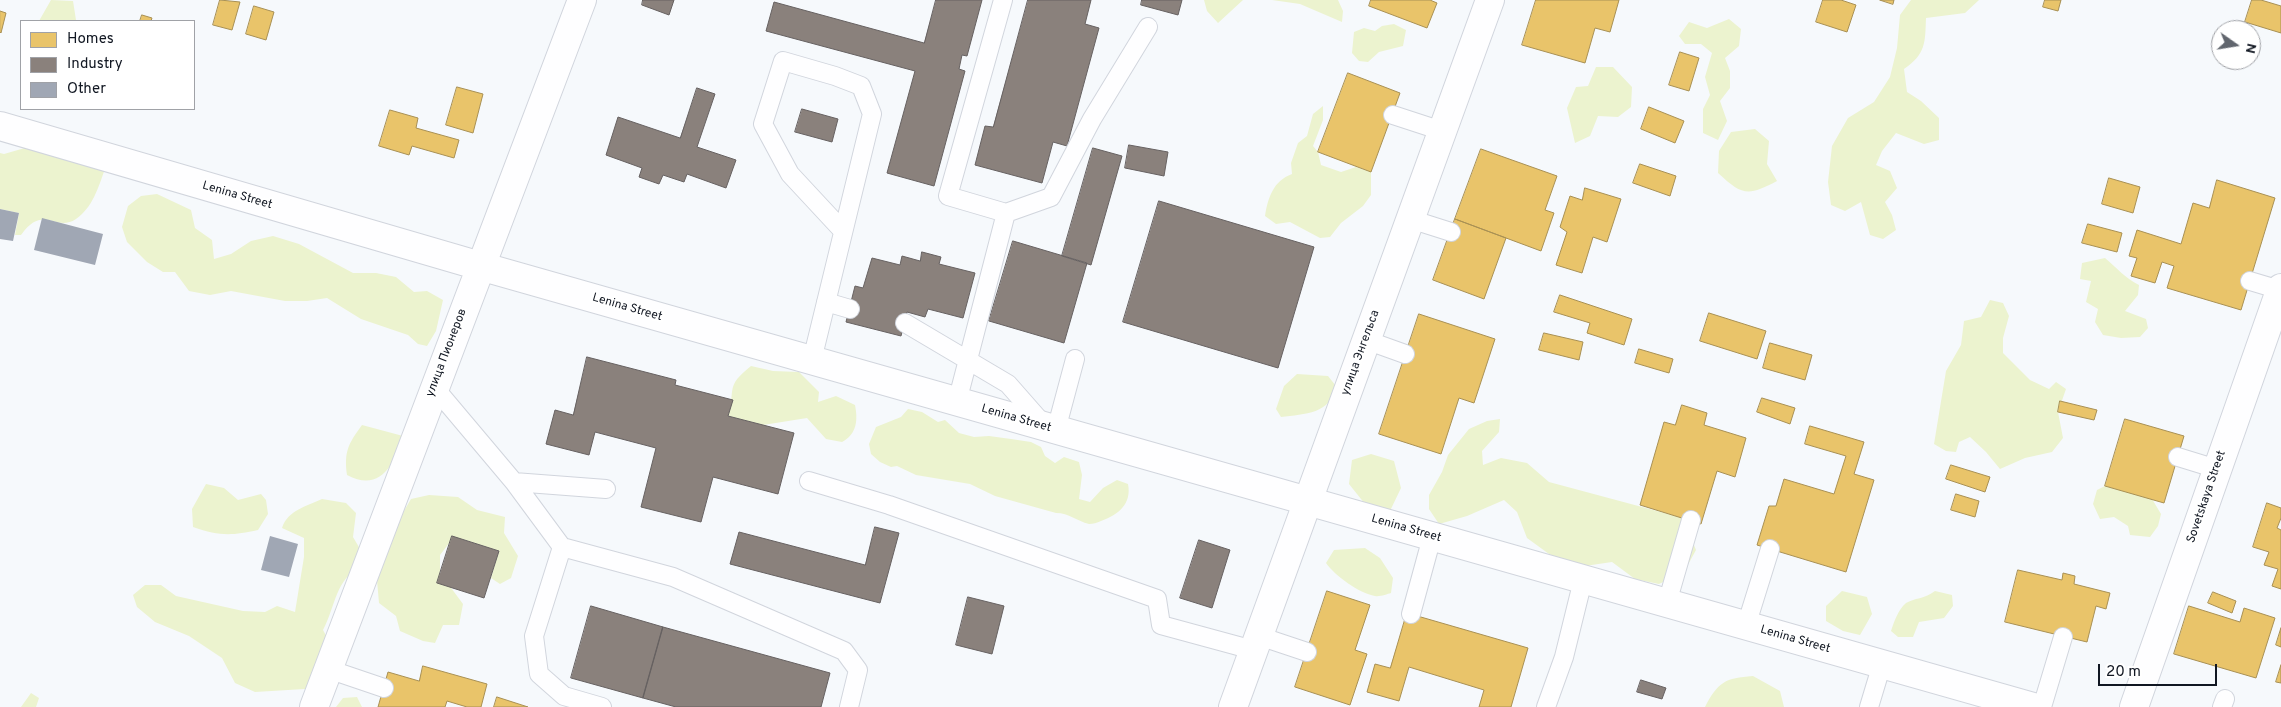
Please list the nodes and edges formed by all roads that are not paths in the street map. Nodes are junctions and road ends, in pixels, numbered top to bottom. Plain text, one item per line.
1 (582, 0) edge
2 (1002, 0) edge
3 (1490, 0) edge
4 (1148, 27) dead end
5 (1393, 114) dead end
6 (0, 126) edge
7 (1442, 131) junction
8 (1006, 213) junction
9 (1410, 218) junction
10 (843, 232) junction
11 (1451, 232) dead end
12 (480, 266) junction
13 (2250, 281) dead end
14 (2281, 289) edge
15 (826, 302) junction
16 (850, 309) dead end
17 (905, 323) dead end
18 (1366, 340) junction
19 (1405, 354) dead end
20 (1075, 359) dead end
21 (812, 360) junction
22 (968, 360) junction
23 (434, 387) junction
24 (957, 402) junction
25 (1051, 429) junction
26 (2178, 457) dead end
27 (2217, 469) junction
28 (809, 481) dead end
29 (514, 482) junction
30 (606, 489) dead end
31 (1307, 501) junction
32 (1690, 520) dead end
33 (1432, 537) junction
34 (562, 547) junction
35 (1770, 549) dead end
36 (1583, 580) junction
37 (1667, 603) junction
38 (1411, 614) dead end
39 (1746, 626) junction
40 (2064, 637) dead end
41 (1256, 643) junction
42 (1307, 652) dead end
43 (1882, 664) junction
44 (328, 669) junction
45 (384, 688) dead end
46 (314, 707) edge
47 (602, 707) edge
48 (849, 707) edge
49 (1233, 707) edge
50 (1546, 707) edge
51 (1870, 707) edge
52 (2034, 707) edge
53 (2042, 707) edge
54 (2134, 707) edge

1 - 12 street, улица Пионеров
2 - 8 lane
3 - 7 street, улица Энгельса
4 - 8 lane
5 - 7 lane
6 - 12 street, Lenina Street
7 - 9 street, улица Энгельса
8 - 22 lane
9 - 11 lane
9 - 18 street, улица Энгельса
10 - 10 lane
10 - 15 lane
12 - 21 street, Lenina Street
12 - 23 street, улица Пионеров
13 - 14 lane
14 - 27 street, Sovetskaya Street
15 - 16 lane
15 - 21 lane
17 - 22 lane
18 - 19 lane
18 - 31 street, улица Энгельса
20 - 25 lane
21 - 24 street, Lenina Street
22 - 24 lane
22 - 25 lane
23 - 29 lane
23 - 44 street, улица Пионеров
24 - 25 street, Lenina Street
25 - 31 street, Lenina Street
26 - 27 lane
27 - 54 street, Sovetskaya Street
28 - 41 lane
29 - 30 lane
29 - 34 lane
31 - 33 street, Lenina Street
31 - 41 street, улица Энгельса
32 - 37 lane
33 - 36 street, Lenina Street
33 - 38 lane
34 - 47 lane
34 - 48 lane
35 - 39 lane
36 - 37 street, Lenina Street
36 - 50 lane
37 - 39 street, Lenina Street
39 - 43 street, Lenina Street
40 - 53 lane
41 - 42 lane
41 - 49 street, улица Энгельса
43 - 51 lane
43 - 52 street, Lenina Street
44 - 45 lane
44 - 46 street, улица Пионеров

